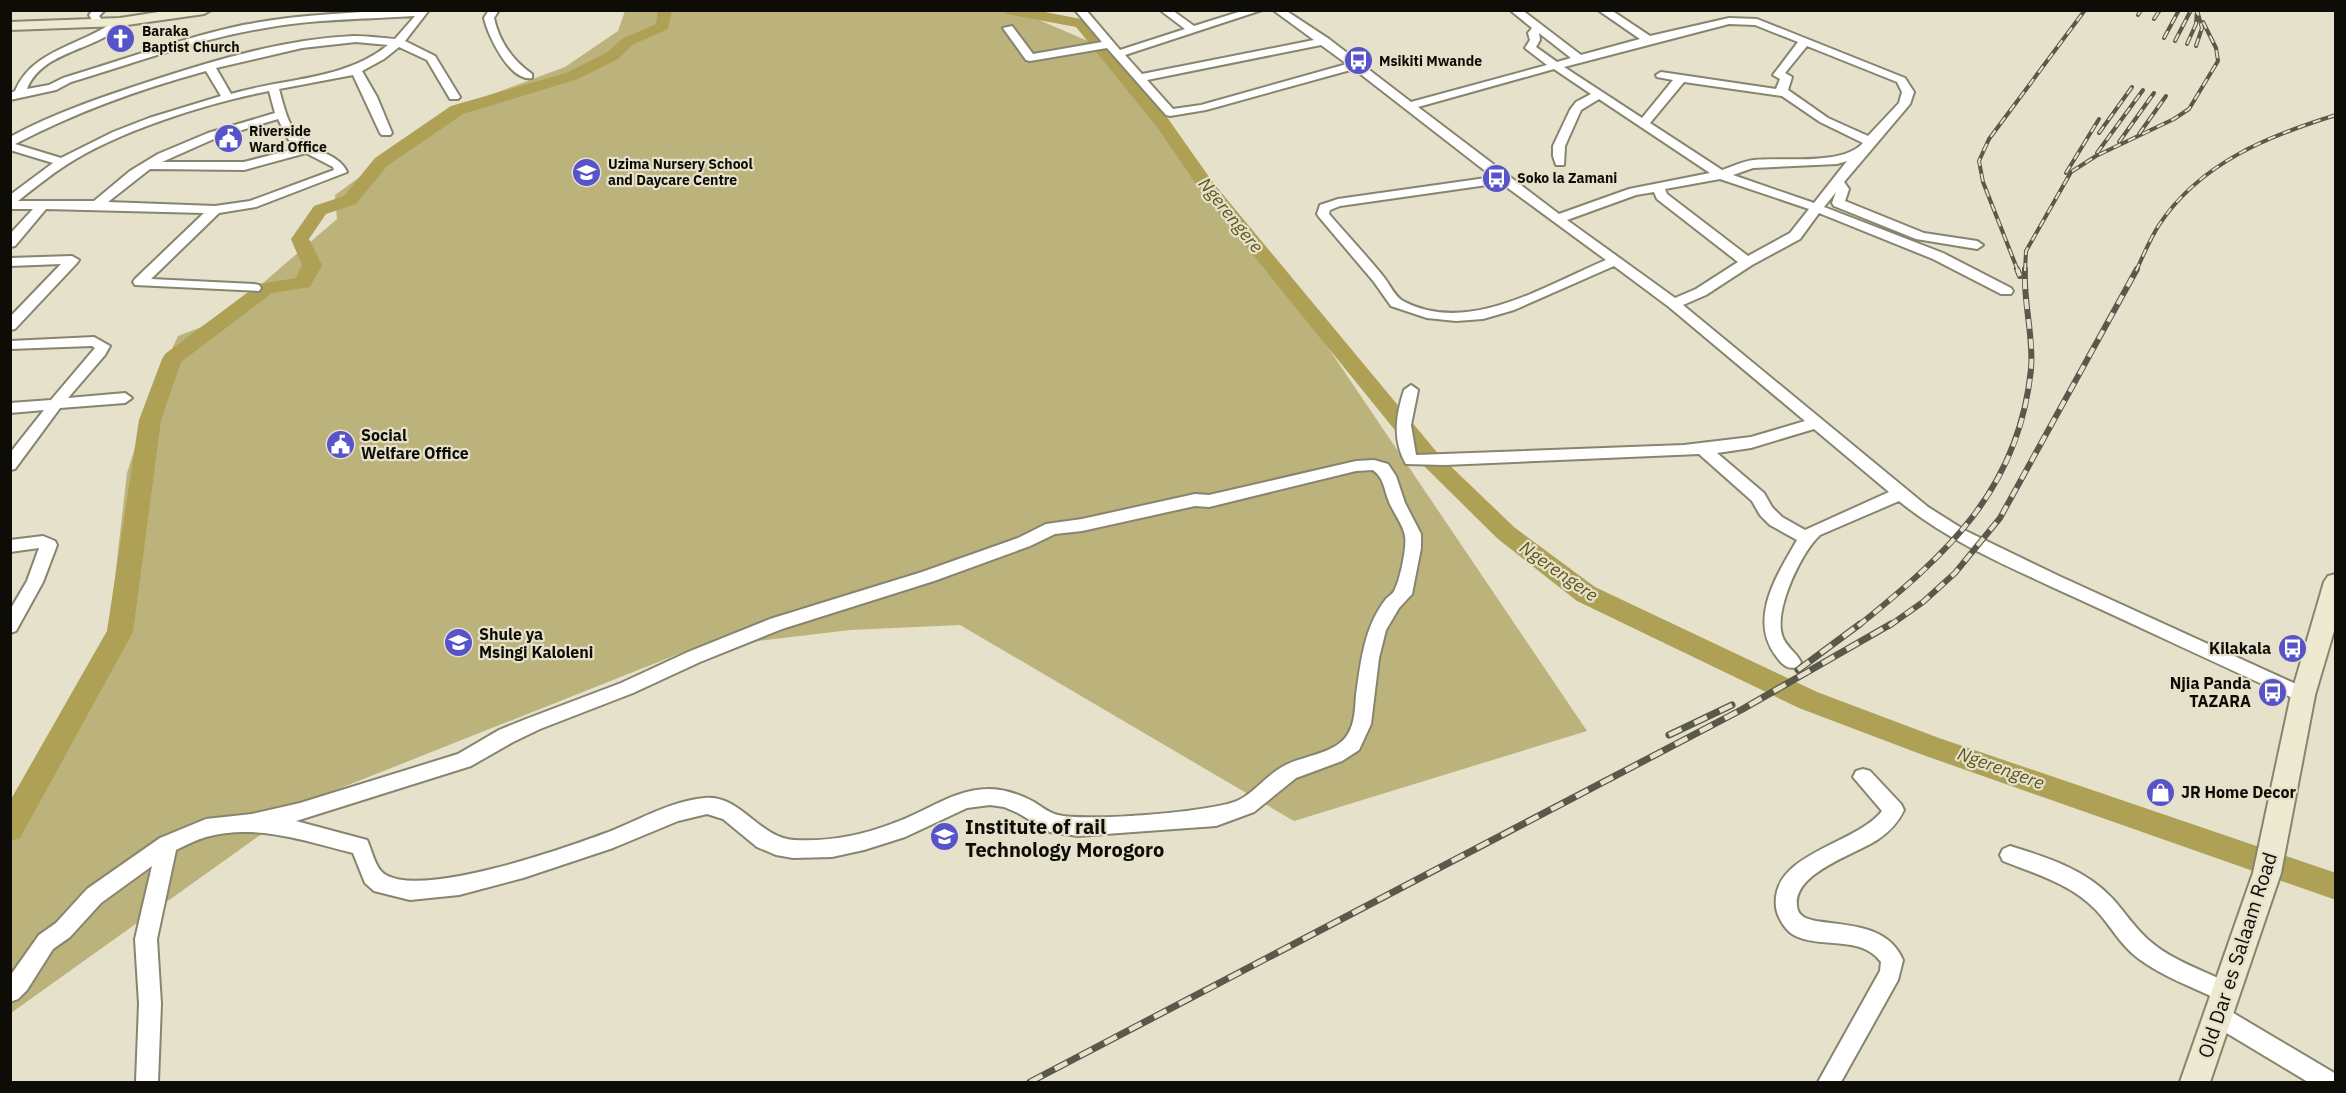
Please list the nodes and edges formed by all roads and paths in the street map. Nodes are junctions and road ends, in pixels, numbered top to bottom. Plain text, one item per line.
1 (204, 10) edge
2 (494, 10) edge
3 (1080, 10) edge
4 (1165, 10) edge
5 (1257, 10) edge
6 (1278, 10) edge
7 (1515, 10) edge
8 (1603, 10) edge
9 (424, 11) edge
10 (380, 13) edge
11 (100, 17) edge
12 (120, 22) junction
13 (10, 26) edge
14 (1540, 27) junction
15 (1008, 28) dead end
16 (1194, 31) junction
17 (1648, 40) junction
18 (397, 42) junction
19 (1325, 42) junction
20 (1804, 42) junction
21 (1110, 44) junction
22 (1118, 54) junction
23 (1579, 59) junction
24 (1356, 65) junction
25 (1554, 65) junction
26 (209, 66) junction
27 (356, 70) junction
28 (1661, 75) dead end
29 (528, 76) dead end
30 (1139, 78) junction
31 (1681, 78) junction
32 (102, 85) junction
33 (273, 86) junction
34 (1784, 93) junction
35 (1598, 94) junction
36 (16, 95) edge
37 (226, 97) junction
38 (454, 97) dead end
39 (1410, 106) junction
40 (281, 115) junction
41 (1642, 124) junction
42 (386, 133) dead end
43 (1871, 142) junction
44 (10, 144) edge
45 (304, 150) junction
46 (1859, 154) junction
47 (62, 162) junction
48 (1560, 162) dead end
49 (147, 165) junction
50 (1721, 175) junction
51 (1503, 179) junction
52 (1659, 189) junction
53 (10, 203) edge
54 (1827, 203) junction
55 (43, 205) junction
56 (97, 205) junction
57 (215, 210) junction
58 (1557, 219) junction
59 (1921, 236) junction
60 (1903, 242) junction
61 (10, 243) edge
62 (1977, 245) dead end
63 (1615, 261) junction
64 (10, 262) edge
65 (1747, 262) junction
66 (254, 288) dead end
67 (2006, 291) dead end
68 (1674, 304) junction
69 (10, 326) edge
70 (10, 345) edge
71 (1411, 390) dead end
72 (125, 398) dead end
73 (56, 405) junction
74 (10, 408) edge
75 (1816, 423) junction
76 (1704, 450) junction
77 (1411, 460) junction
78 (10, 465) edge
79 (1374, 465) junction
80 (1900, 494) junction
81 (1806, 538) junction
82 (10, 546) edge
83 (2336, 582) edge
84 (19, 598) edge
85 (10, 627) edge
86 (2327, 643) edge
87 (1792, 662) dead end
88 (2303, 695) junction
89 (1863, 777) dead end
90 (252, 823) junction
91 (167, 844) junction
92 (2010, 855) dead end
93 (10, 992) edge
94 (2221, 1003) junction
95 (147, 1083) edge
96 (1828, 1083) edge
97 (2195, 1083) edge
98 (2328, 1083) edge

1 - 12 main road
2 - 29 street
3 - 21 street
4 - 16 street
5 - 16 street
6 - 19 street
7 - 14 street
8 - 17 street
9 - 10 street
9 - 18 street
10 - 32 street
11 - 12 main road
11 - 13 main road
12 - 36 street
14 - 23 street
14 - 25 street
15 - 21 street
16 - 22 street
17 - 20 street
17 - 23 street
18 - 26 street
18 - 27 street
18 - 38 street
19 - 24 street
19 - 30 street
20 - 34 street
20 - 43 street
21 - 22 street
22 - 30 street
23 - 25 street
24 - 30 street
24 - 39 street
25 - 35 street
25 - 39 street
26 - 32 street
26 - 37 street
27 - 33 street
27 - 42 street
28 - 31 street
31 - 34 street
31 - 41 street
32 - 36 street
32 - 44 street
33 - 37 street
33 - 40 street
34 - 43 street
35 - 41 street
35 - 48 street
37 - 47 street
39 - 51 street
40 - 45 street
40 - 49 street
41 - 50 street
43 - 46 street
44 - 47 street
45 - 49 street
45 - 57 street
46 - 50 street
46 - 54 street
47 - 53 street
49 - 56 street
50 - 52 street
50 - 54 street
51 - 58 street
51 - 63 street
52 - 58 street
52 - 65 street
53 - 55 street
54 - 59 street
54 - 60 street
54 - 65 street
55 - 56 street
55 - 61 street
56 - 57 street
57 - 66 street
58 - 63 street
59 - 60 street
59 - 62 street
60 - 67 street
63 - 68 street
64 - 69 street
65 - 68 street
68 - 75 street
70 - 73 street
71 - 77 street
72 - 73 street
73 - 74 street
73 - 78 street
75 - 76 street
75 - 80 street
76 - 77 street
76 - 81 street
77 - 79 street
79 - 90 street
79 - 90 street
80 - 81 street
80 - 88 street
81 - 87 street
82 - 84 street
83 - 86 main road, Old Dar es Salaam Road
84 - 85 street
86 - 88 main road, Old Dar es Salaam Road
88 - 94 main road, Old Dar es Salaam Road
89 - 96 street
90 - 91 street
91 - 93 street
91 - 95 street
92 - 94 street
94 - 97 main road, Old Dar es Salaam Road
94 - 98 street

